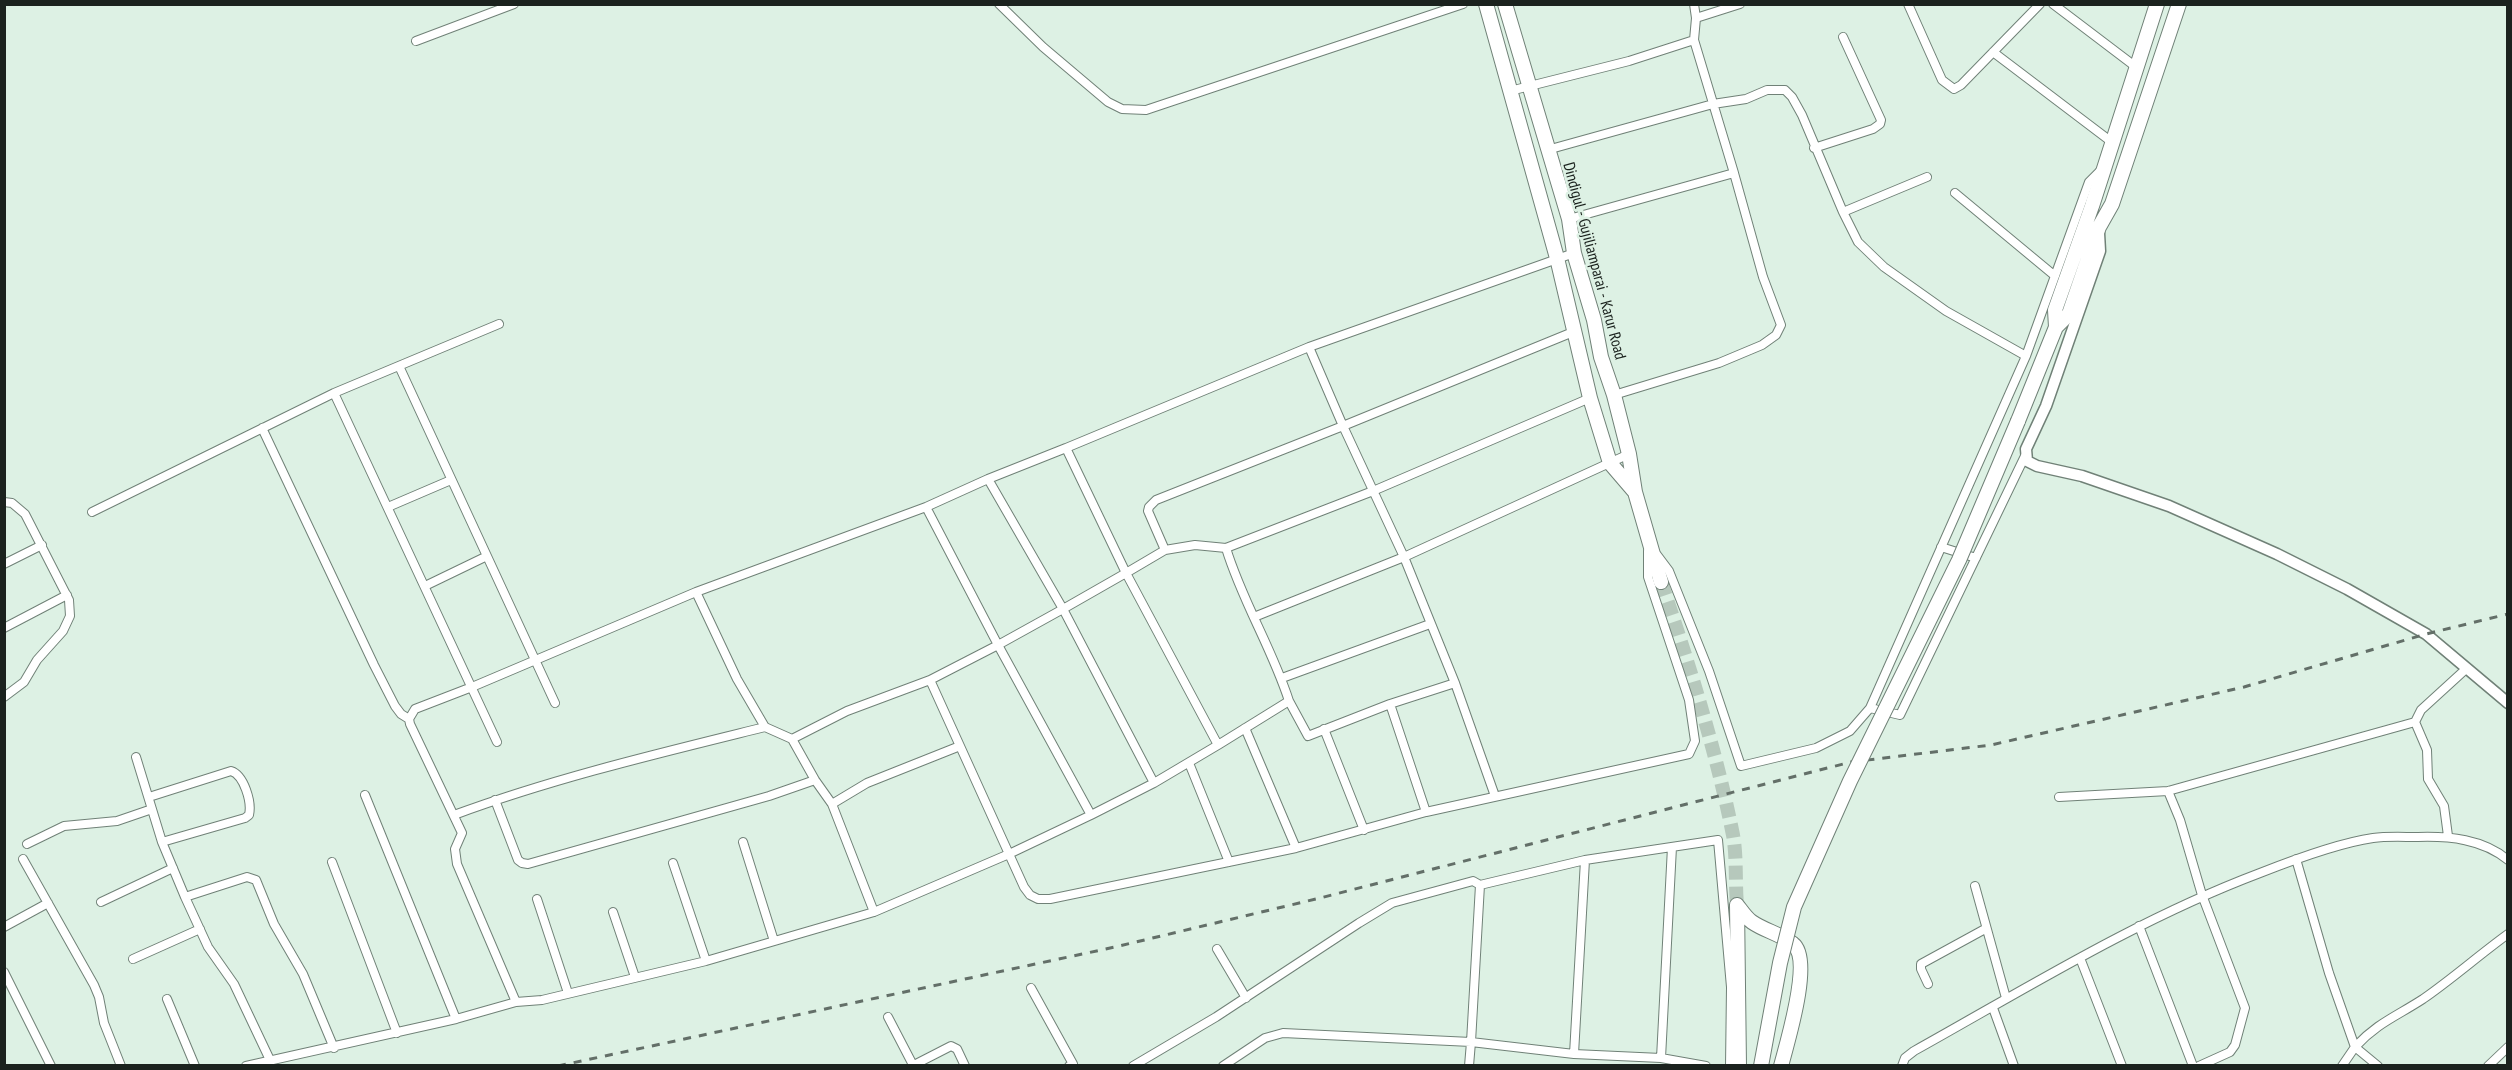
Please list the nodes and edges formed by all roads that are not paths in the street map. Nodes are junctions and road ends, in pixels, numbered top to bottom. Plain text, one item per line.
1 (514, 4) edge
2 (999, 4) edge
3 (1463, 4) edge
4 (1486, 4) edge
5 (1694, 4) edge
6 (1740, 4) edge
7 (1908, 4) edge
8 (2040, 4) edge
9 (2053, 4) edge
10 (2157, 4) edge
11 (2179, 4) edge
12 (1509, 6) edge
13 (1696, 18) junction
14 (1843, 37) dead end
15 (1694, 40) junction
16 (416, 41) dead end
17 (1993, 52) junction
18 (2136, 67) junction
19 (1529, 86) junction
20 (1510, 92) junction
21 (1713, 104) junction
22 (2113, 143) junction
23 (1814, 148) junction
24 (1547, 150) junction
25 (2106, 164) junction
26 (1734, 173) junction
27 (1927, 177) dead end
28 (1955, 194) dead end
29 (1843, 212) junction
30 (1569, 219) junction
31 (2099, 227) junction
32 (1574, 253) junction
33 (1557, 258) junction
34 (2055, 276) junction
35 (499, 324) dead end
36 (2055, 327) junction
37 (1573, 332) junction
38 (1309, 347) junction
39 (2026, 356) junction
40 (399, 366) junction
41 (334, 393) junction
42 (1614, 395) junction
43 (1590, 398) junction
44 (1343, 426) junction
45 (262, 428) junction
46 (1066, 448) junction
47 (1629, 454) junction
48 (2025, 456) junction
49 (1610, 464) junction
50 (988, 479) junction
51 (451, 480) junction
52 (1373, 491) junction
53 (1635, 492) junction
54 (4, 502) edge
55 (388, 507) junction
56 (926, 507) junction
57 (92, 512) dead end
58 (1648, 543) junction
59 (42, 545) junction
60 (1941, 547) junction
61 (1226, 548) junction
62 (1165, 550) junction
63 (485, 557) junction
64 (1404, 558) junction
65 (1976, 558) junction
66 (4, 564) edge
67 (1126, 573) junction
68 (1661, 582) tunnel mouth
69 (425, 586) junction
70 (696, 592) junction
71 (67, 595) junction
72 (1063, 609) junction
73 (1254, 617) junction
74 (1430, 624) junction
75 (4, 628) edge
76 (999, 645) junction
77 (535, 662) junction
78 (2467, 668) junction
79 (1281, 678) junction
80 (930, 680) junction
81 (1455, 683) junction
82 (472, 687) junction
83 (4, 697) edge
84 (1289, 701) junction
85 (555, 703) dead end
86 (2508, 703) edge
87 (1390, 704) junction
88 (1870, 708) junction
89 (409, 719) junction
90 (2415, 722) junction
91 (765, 727) junction
92 (1245, 728) junction
93 (1324, 729) junction
94 (792, 739) junction
95 (497, 742) dead end
96 (1218, 744) junction
97 (960, 746) junction
98 (136, 757) dead end
99 (1189, 763) junction
100 (815, 780) junction
101 (1154, 783) junction
102 (2168, 791) junction
103 (365, 795) dead end
104 (1495, 796) junction
105 (149, 797) junction
106 (2059, 797) dead end
107 (495, 800) junction
108 (832, 804) junction
109 (152, 808) junction
110 (1426, 812) junction
111 (454, 815) junction
112 (1090, 815) junction
113 (1364, 830) junction
114 (2448, 836) junction
115 (743, 842) dead end
116 (162, 843) junction
117 (27, 844) dead end
118 (1672, 847) junction
119 (1296, 848) junction
120 (1009, 854) junction
121 (23, 859) dead end
122 (2296, 859) junction
123 (1585, 860) junction
124 (2508, 860) edge
125 (332, 862) dead end
126 (1229, 862) junction
127 (673, 863) dead end
128 (173, 868) junction
129 (1480, 885) junction
130 (1975, 886) dead end
131 (2202, 895) junction
132 (185, 897) junction
133 (537, 899) dead end
134 (101, 902) dead end
135 (48, 903) junction
136 (613, 912) dead end
137 (874, 912) junction
138 (2139, 926) junction
139 (4, 927) edge
140 (200, 929) junction
141 (1985, 929) junction
142 (2508, 934) edge
143 (774, 941) junction
144 (1217, 949) dead end
145 (2080, 958) junction
146 (133, 959) dead end
147 (706, 961) junction
148 (4, 972) edge
149 (635, 977) junction
150 (1928, 984) dead end
151 (1031, 988) dead end
152 (568, 993) junction
153 (1246, 998) junction
154 (2006, 998) junction
155 (167, 999) dead end
156 (516, 1002) junction
157 (1993, 1008) junction
158 (888, 1017) dead end
159 (456, 1019) junction
160 (397, 1033) junction
161 (1471, 1042) junction
162 (2355, 1047) junction
163 (2508, 1047) edge
164 (334, 1048) junction
165 (1574, 1054) junction
166 (1661, 1058) junction
167 (270, 1060) junction
168 (51, 1065) edge
169 (121, 1065) edge
170 (195, 1065) edge
171 (246, 1065) edge
172 (912, 1065) edge
173 (965, 1065) edge
174 (1072, 1065) edge
175 (1133, 1065) edge
176 (1223, 1065) edge
177 (1468, 1065) edge
178 (1706, 1065) edge
179 (1730, 1065) edge
180 (1739, 1065) edge
181 (1761, 1065) edge
182 (1781, 1065) edge
183 (1902, 1065) edge
184 (2014, 1065) edge
185 (2122, 1065) edge
186 (2193, 1065) edge
187 (2199, 1065) edge
188 (2342, 1065) edge
189 (2378, 1065) edge
190 (2488, 1065) edge

1 - 16 street
2 - 3 street
4 - 20 main road, Dindigul - Gujiliamparai - Karur Road
5 - 13 street
6 - 13 street
7 - 17 street
8 - 17 street
9 - 18 street
10 - 18 main road
11 - 31 main road
12 - 19 main road, Dindigul - Gujiliamparai - Karur Road
13 - 15 street
14 - 23 street
15 - 19 street
15 - 21 street
17 - 22 street
18 - 22 main road
19 - 20 street
19 - 24 main road, Dindigul - Gujiliamparai - Karur Road
20 - 33 main road, Dindigul - Gujiliamparai - Karur Road
21 - 23 street
21 - 24 street
21 - 26 street
22 - 25 main road
23 - 29 street
24 - 30 main road, Dindigul - Gujiliamparai - Karur Road
25 - 34 street
25 - 36 main road
26 - 30 street
26 - 42 street
27 - 29 street
28 - 34 street
29 - 39 street
30 - 32 main road, Dindigul - Gujiliamparai - Karur Road
31 - 36 main road
31 - 48 street
32 - 33 street
32 - 42 main road, Dindigul - Gujiliamparai - Karur Road
33 - 37 main road, Dindigul - Gujiliamparai - Karur Road
33 - 38 street
34 - 39 street
35 - 40 street
36 - 181 main road, bridge
37 - 43 main road, Dindigul - Gujiliamparai - Karur Road
37 - 44 street
38 - 44 street
38 - 46 street
39 - 60 street
40 - 41 street
40 - 51 street
41 - 45 street
41 - 55 street
42 - 47 main road, Dindigul - Gujiliamparai - Karur Road
43 - 49 main road, Dindigul - Gujiliamparai - Karur Road
43 - 52 street
44 - 52 street
44 - 62 street
45 - 57 street
45 - 89 street
46 - 50 street
46 - 67 street
47 - 49 street
47 - 53 main road, Dindigul - Gujiliamparai - Karur Road
48 - 65 street
48 - 78 street
49 - 53 main road, Dindigul - Gujiliamparai - Karur Road
49 - 64 street
50 - 56 street
50 - 72 street
51 - 55 street
51 - 63 street
52 - 61 street
52 - 64 street
53 - 58 main road, Dindigul - Gujiliamparai - Karur Road
54 - 59 street
55 - 69 street
56 - 70 street
56 - 76 street
58 - 68 main road, Dindigul - Gujiliamparai - Karur Road
58 - 88 street
58 - 104 street
59 - 66 street
59 - 71 street
60 - 65 street
60 - 88 street
61 - 62 street
61 - 73 street
62 - 67 street
63 - 69 street
63 - 77 street
64 - 73 street
64 - 74 street
65 - 88 street
67 - 72 street
67 - 96 street
69 - 82 street
70 - 77 street
70 - 91 street
71 - 75 street
71 - 83 street
72 - 76 street
72 - 101 street
73 - 79 street
74 - 79 street
74 - 81 street
76 - 80 street
76 - 112 street
77 - 82 street
77 - 85 street
78 - 86 street
78 - 90 street
79 - 84 street
80 - 94 street
80 - 97 street
81 - 87 street
81 - 104 street
82 - 89 street
82 - 95 street
84 - 92 street
84 - 93 street
87 - 93 street
87 - 110 street
89 - 111 street
90 - 102 street
90 - 114 street
91 - 94 street
91 - 107 street
92 - 96 street
92 - 119 street
93 - 113 street
94 - 100 street
96 - 99 street
97 - 108 street
97 - 120 street
98 - 105 street
99 - 101 street
99 - 126 street
100 - 107 street
100 - 108 street
101 - 112 street
102 - 106 street
102 - 131 street
103 - 159 street
104 - 110 street
105 - 109 street
105 - 116 street
107 - 111 street
108 - 137 street
109 - 116 street
109 - 117 street
110 - 113 street
111 - 156 street
112 - 120 street
113 - 119 street
114 - 122 street
114 - 124 street
115 - 143 street
116 - 128 street
118 - 123 street
118 - 166 street
118 - 179 street
119 - 126 street
120 - 126 street
120 - 137 street
121 - 135 street
122 - 131 street
122 - 162 street
123 - 129 street
123 - 165 street
125 - 160 street
127 - 147 street
128 - 132 street
128 - 134 street
129 - 153 street
129 - 161 street
130 - 141 street
131 - 138 street
131 - 187 street
132 - 140 street
132 - 164 street
133 - 152 street
135 - 139 street
135 - 169 street
136 - 149 street
137 - 143 street
138 - 145 street
138 - 186 street
140 - 146 street
140 - 167 street
141 - 150 street
141 - 154 street
142 - 162 street
143 - 147 street
144 - 153 street
145 - 154 street
145 - 185 street
147 - 149 street
148 - 168 street
149 - 152 street
151 - 174 street
152 - 156 street
153 - 175 street
154 - 157 street
155 - 170 street
156 - 159 street
157 - 183 street
157 - 184 street
158 - 172 street
159 - 160 street
160 - 164 street
161 - 165 street
161 - 176 street
161 - 177 street
162 - 188 street
162 - 189 street
163 - 190 street
164 - 167 street
165 - 166 street
166 - 178 street
167 - 171 street
172 - 173 street
180 - 182 main road

